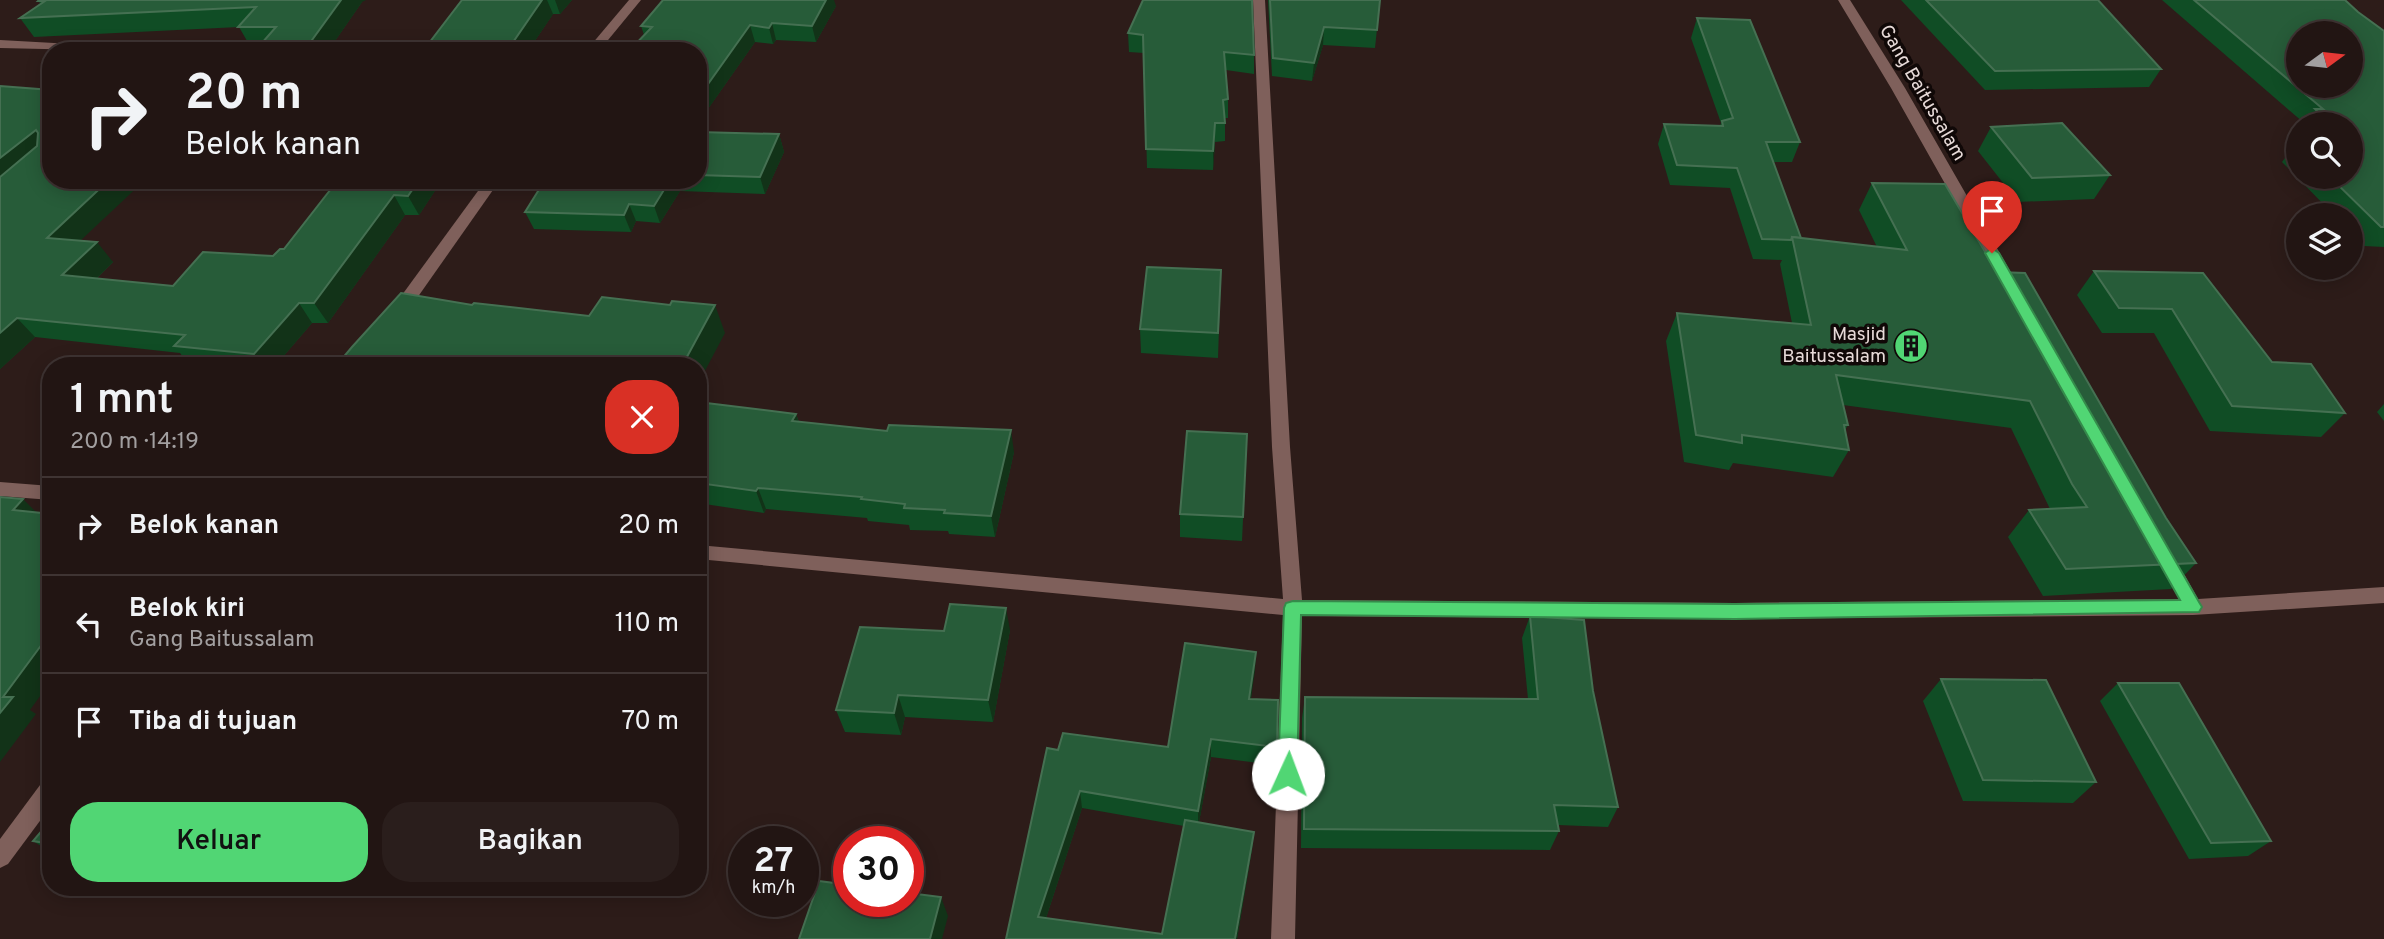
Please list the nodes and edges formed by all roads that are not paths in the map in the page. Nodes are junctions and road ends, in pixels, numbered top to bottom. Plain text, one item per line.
1 (635, 0) edge
2 (1259, 0) edge
3 (1844, 0) edge
4 (600, 42) edge
5 (0, 44) edge
6 (42, 46) edge
7 (487, 189) edge
8 (2022, 305) edge
9 (385, 330) edge
10 (0, 489) edge
11 (42, 492) edge
12 (2159, 547) edge
13 (707, 553) edge
14 (2384, 595) edge
15 (2193, 607) junction
16 (1293, 608) junction
17 (42, 800) edge
18 (0, 857) edge
19 (1283, 939) edge

1 - 4 street
2 - 16 street
3 - 8 street, Gang Baitussalam
5 - 6 street
7 - 9 street
10 - 11 street
12 - 15 street
13 - 16 street
14 - 15 street
15 - 16 street
16 - 19 street
17 - 18 street

